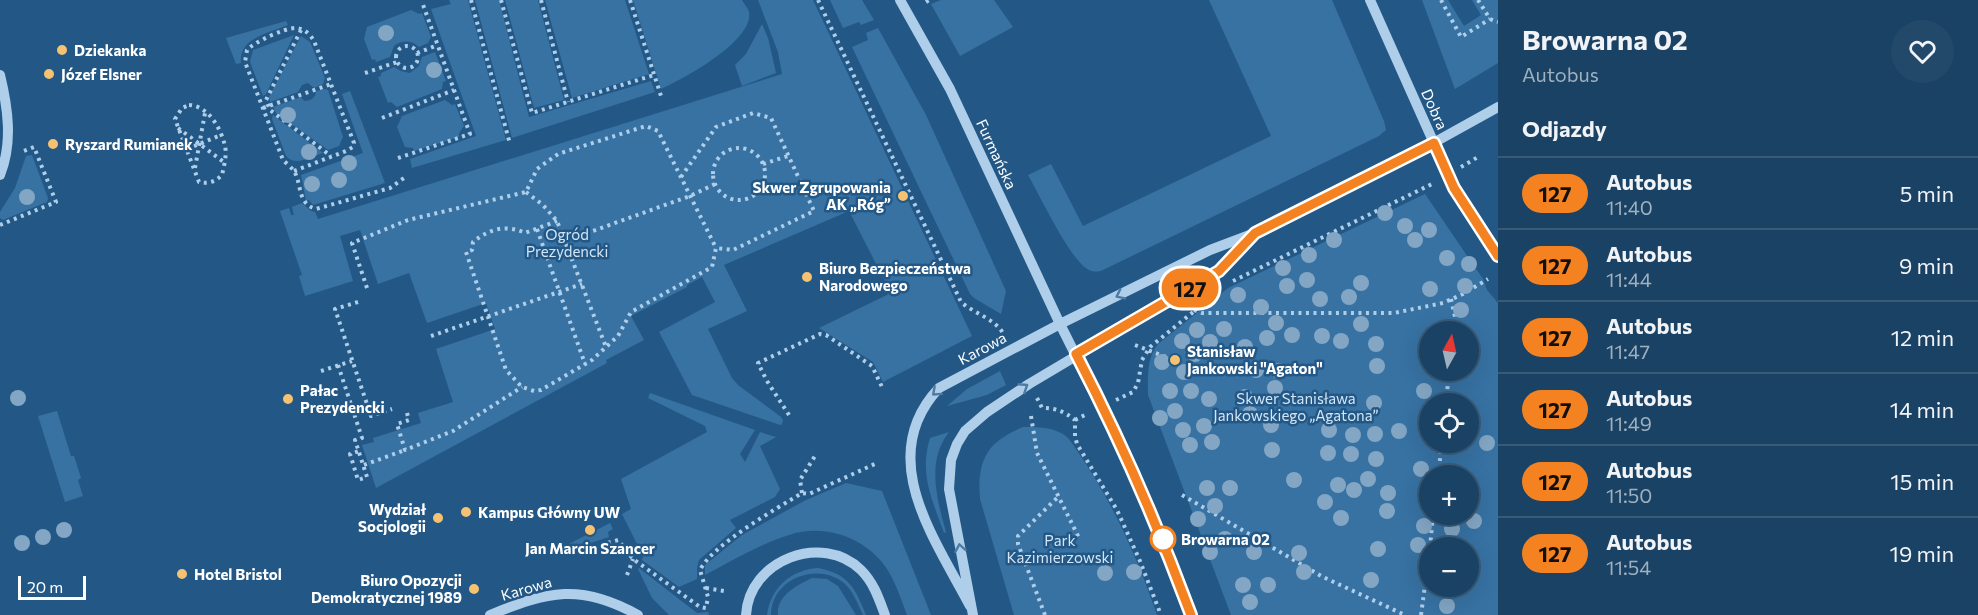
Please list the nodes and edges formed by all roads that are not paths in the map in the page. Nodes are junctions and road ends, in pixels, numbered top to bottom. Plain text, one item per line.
1 (900, 0) edge
2 (1370, 0) edge
3 (0, 75) edge
4 (1498, 107) edge
5 (1434, 143) junction
6 (0, 175) edge
7 (1255, 233) junction
8 (1498, 256) edge
9 (1060, 324) junction
10 (1076, 354) junction
11 (972, 610) edge
12 (490, 615) edge
13 (638, 615) edge
14 (746, 615) edge
15 (885, 615) edge
16 (1191, 615) edge

1 - 9 street, Furmańska
2 - 5 street, Dobra
3 - 6 street
4 - 5 street, Karowa
5 - 7 street, Karowa
5 - 8 street, Dobra
7 -> 9 street, Karowa
7 - 10 street, Karowa
9 - 10 street, Furmańska
9 -> 11 street, Karowa
11 -> 10 street, Karowa
10 - 16 street, Furmańska
12 - 13 street, Karowa
14 - 15 street

